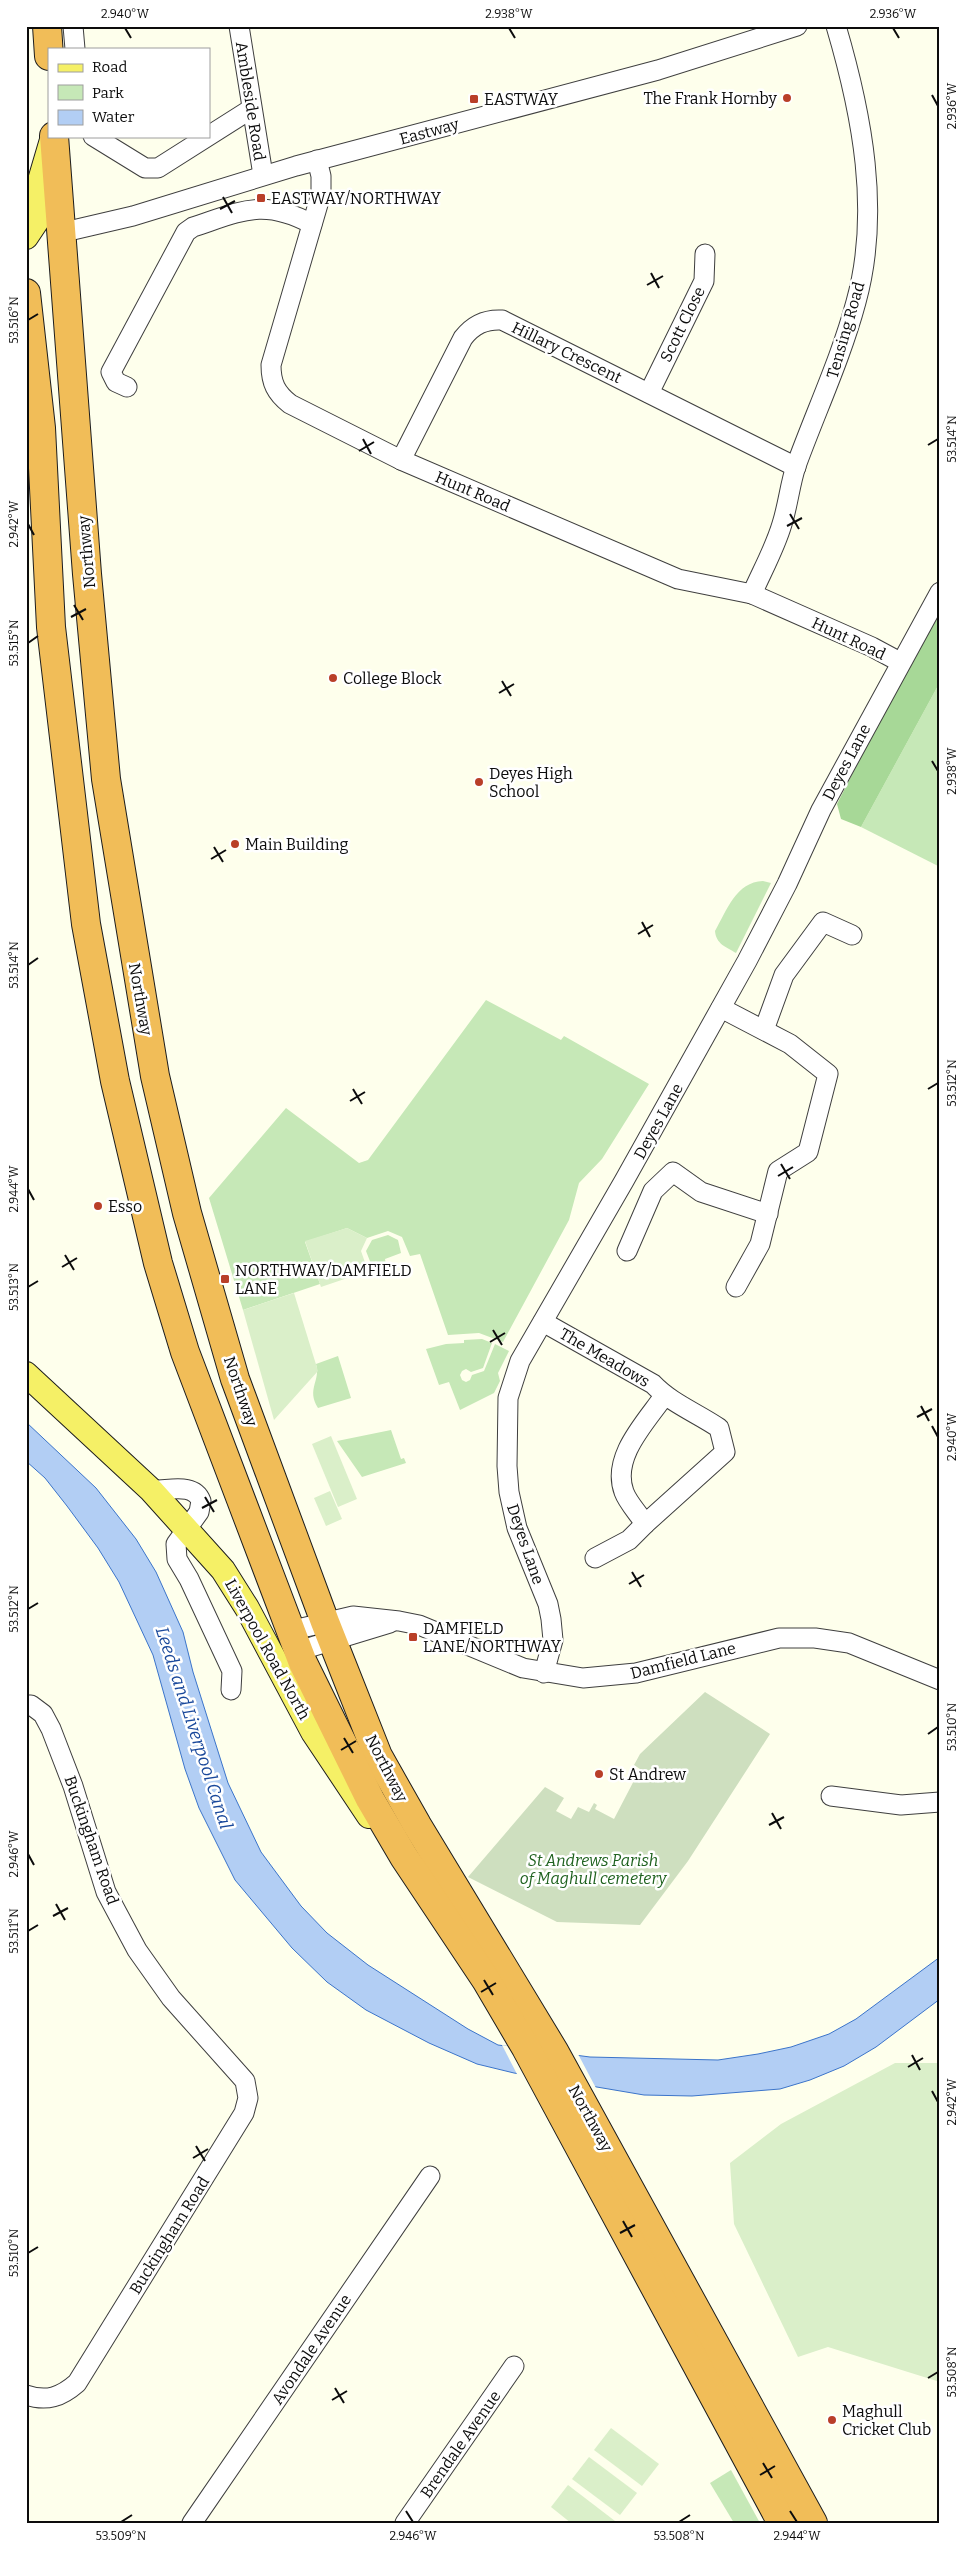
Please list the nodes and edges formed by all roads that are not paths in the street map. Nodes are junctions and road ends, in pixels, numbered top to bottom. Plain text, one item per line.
1 (47, 26) edge
2 (74, 26) edge
3 (239, 26) edge
4 (797, 26) edge
5 (836, 26) edge
6 (775, 30) edge
7 (48, 48) edge
8 (75, 48) edge
9 (251, 109) junction
10 (210, 135) edge
11 (52, 138) edge
12 (53, 138) edge
13 (96, 138) edge
14 (205, 138) edge
15 (317, 160) junction
16 (263, 175) junction
17 (312, 224) junction
18 (60, 233) junction
19 (26, 238) edge
20 (706, 254) dead end
21 (26, 293) edge
22 (127, 388) dead end
23 (648, 392) junction
24 (401, 460) junction
25 (796, 467) junction
26 (940, 592) edge
27 (752, 594) junction
28 (900, 662) junction
29 (852, 935) dead end
30 (721, 1008) junction
31 (764, 1030) junction
32 (768, 1214) junction
33 (627, 1251) dead end
34 (736, 1287) dead end
35 (543, 1322) junction
36 (26, 1374) edge
37 (664, 1396) junction
38 (151, 1490) junction
39 (646, 1524) junction
40 (185, 1529) junction
41 (595, 1558) dead end
42 (312, 1638) junction
43 (544, 1673) junction
44 (940, 1680) edge
45 (231, 1690) dead end
46 (26, 1705) edge
47 (831, 1796) dead end
48 (940, 1802) edge
49 (404, 1857) junction
50 (430, 2176) dead end
51 (514, 2366) dead end
52 (26, 2395) edge
53 (192, 2523) edge
54 (405, 2523) edge
55 (782, 2523) edge
56 (813, 2523) edge

1 - 7 highway
2 - 8 street
3 - 9 street, Ambleside Road
4 - 6 street, Eastway
5 - 25 street, Tensing Road
6 - 15 street, Eastway
9 - 10 street
9 - 16 street, Ambleside Road
11 - 19 main road
12 - 18 highway, Northway
13 - 14 street
15 - 16 street, Eastway
15 - 17 street, Hunt Road
16 - 18 street, Eastway
17 - 22 street
17 - 24 street, Hunt Road
18 - 19 main road
18 - 42 highway, Northway
20 - 23 street, Scott Close
21 - 42 highway, Northway
23 - 24 street, Hillary Crescent
23 - 25 street, Hillary Crescent
24 - 27 street, Hunt Road
25 - 27 street, Tensing Road
26 - 28 street, Deyes Lane
27 - 28 street, Hunt Road
28 - 30 street, Deyes Lane
29 - 31 street
30 - 31 street
30 - 35 street, Deyes Lane
31 - 32 street
32 - 33 street
32 - 34 street
35 - 37 street, The Meadows
35 - 43 street, Deyes Lane
36 - 38 main road, Liverpool Road North
37 - 39 street, The Meadows
37 - 39 street, The Meadows
38 - 40 main road, Liverpool Road North
38 - 40 street
39 - 41 street, The Meadows
40 - 45 street
40 - 49 main road, Liverpool Road North
42 - 43 street, Damfield Lane
42 - 49 highway, Northway
42 - 56 highway, Northway
43 - 44 street, Damfield Lane
46 - 52 street, Buckingham Road
47 - 48 street
49 - 55 highway, Northway
50 - 53 street, Avondale Avenue
51 - 54 street, Brendale Avenue

